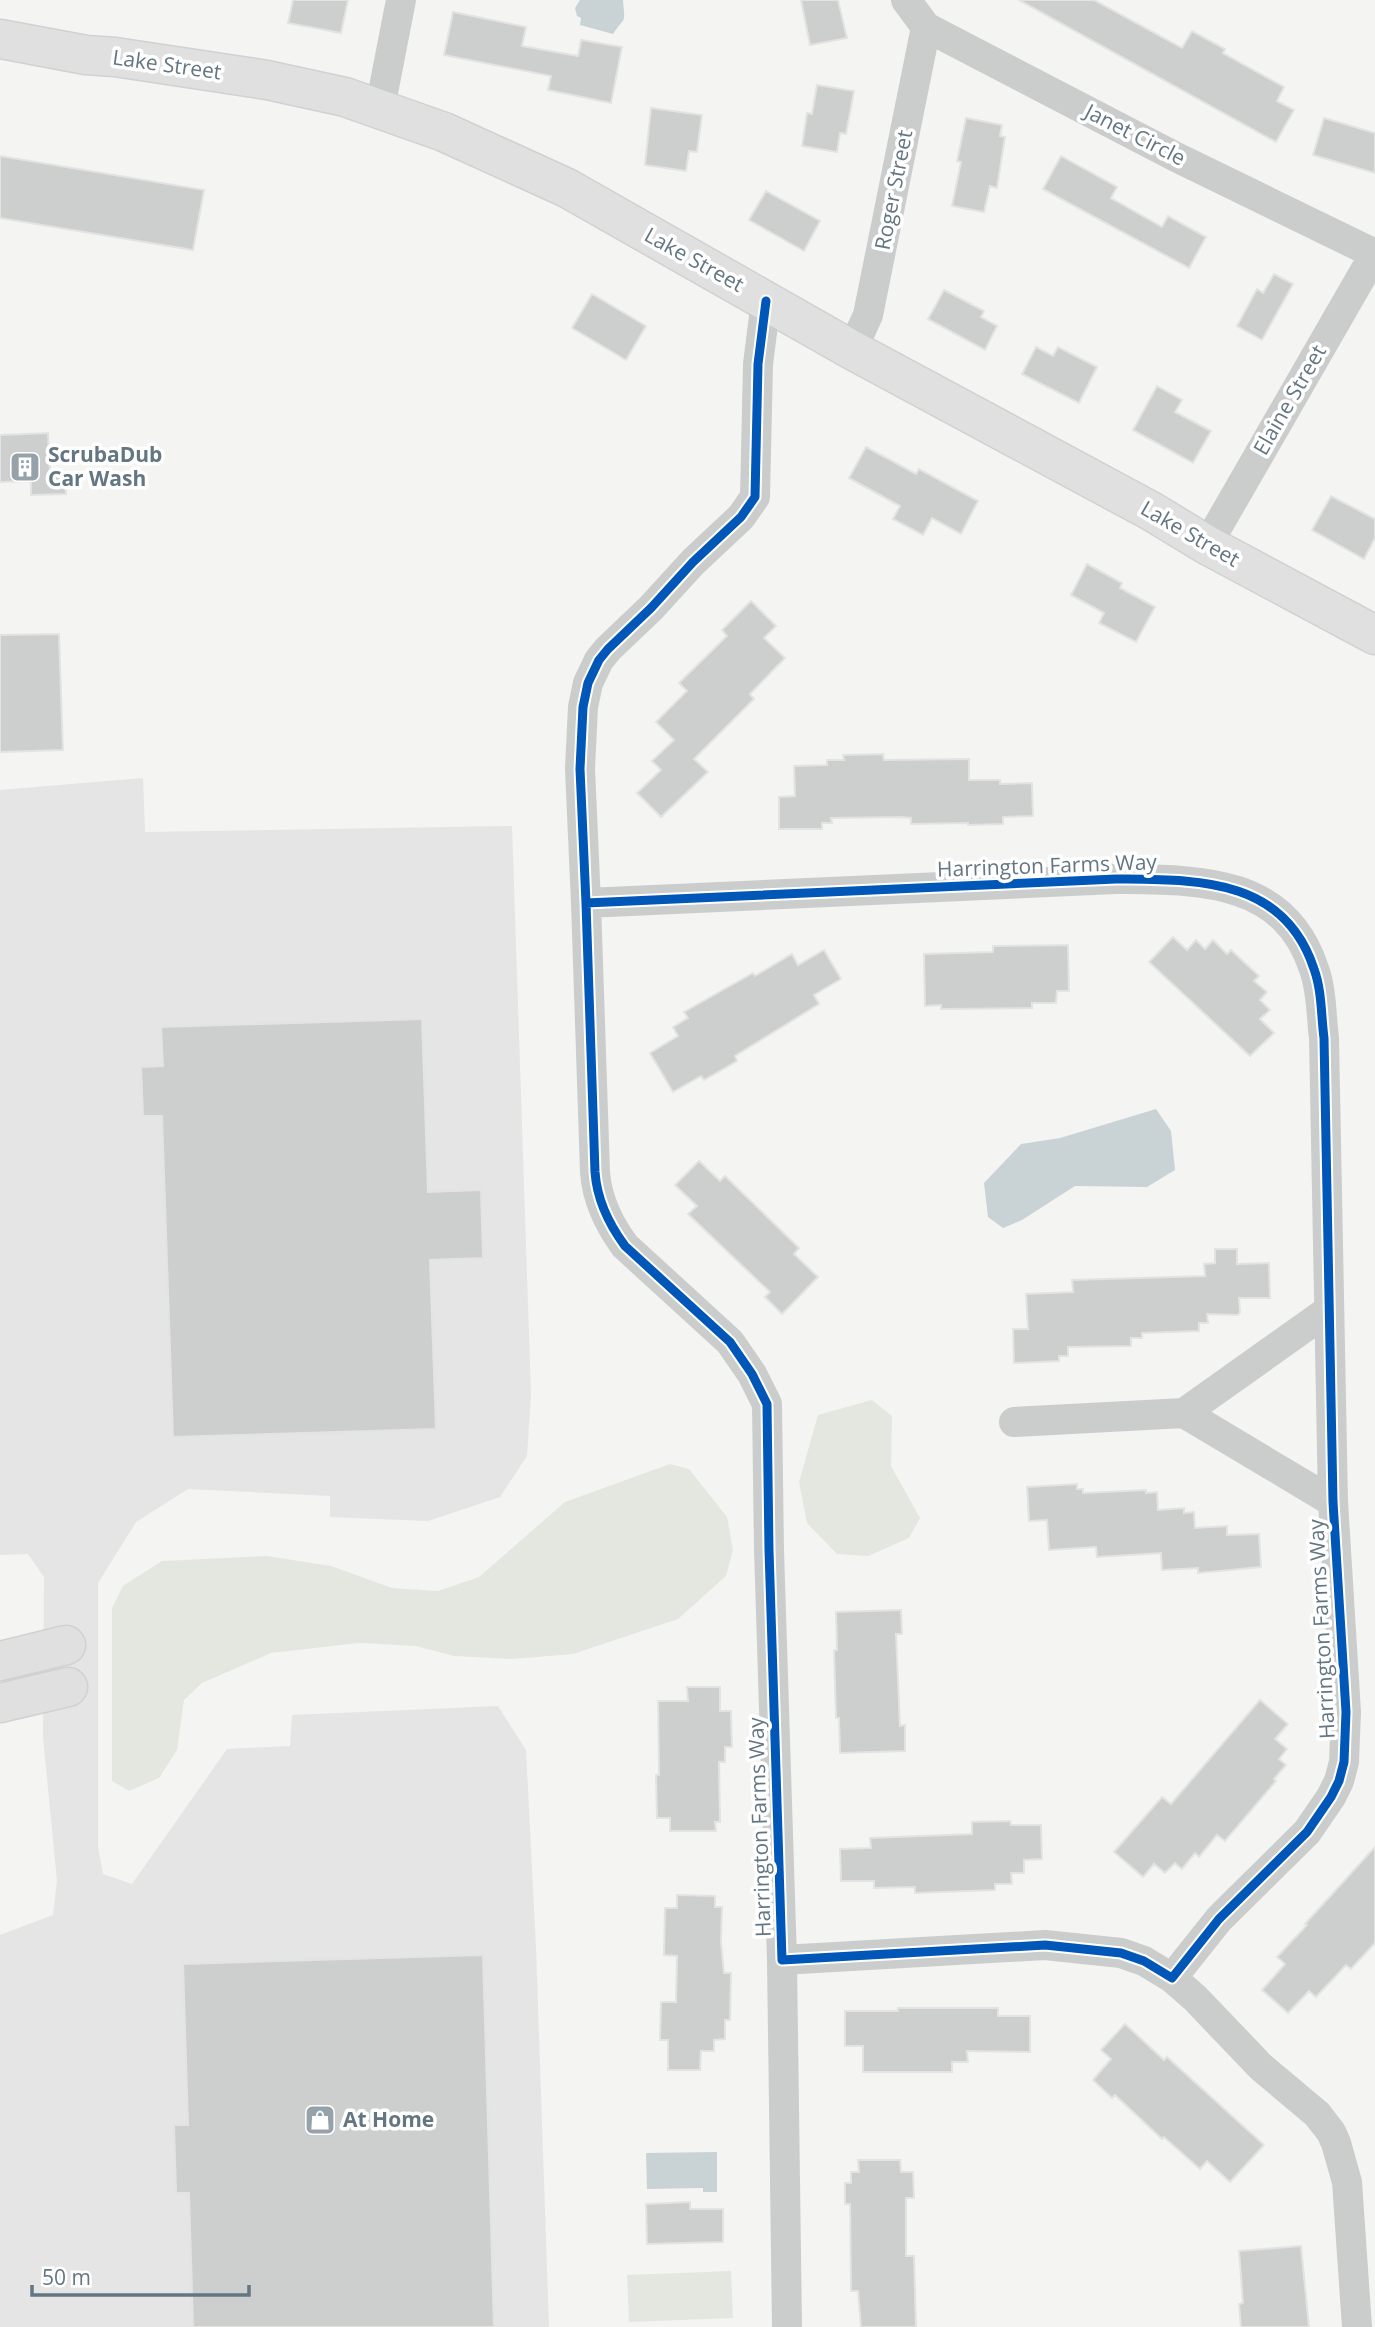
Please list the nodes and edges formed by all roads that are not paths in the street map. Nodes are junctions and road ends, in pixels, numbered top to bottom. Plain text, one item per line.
1 (401, 0) edge
2 (906, 0) edge
3 (926, 27) junction
4 (0, 39) edge
5 (380, 108) junction
6 (1374, 255) edge
7 (766, 300) junction
8 (852, 350) junction
9 (1207, 545) junction
10 (1375, 635) edge
11 (586, 903) junction
12 (1329, 1310) junction
13 (1184, 1413) junction
14 (1014, 1422) dead end
15 (1333, 1502) junction
16 (66, 1645) dead end
17 (0, 1661) edge
18 (68, 1687) dead end
19 (0, 1703) edge
20 (782, 1960) junction
21 (1172, 1979) junction
22 (787, 2327) edge
23 (1357, 2327) edge

1 - 5 street
2 - 3 street, Janet Circle
3 - 6 street, Janet Circle
3 - 8 street, Roger Street
4 - 5 main road, Lake Street
5 - 7 main road, Lake Street
6 - 9 street, Elaine Street
7 - 8 main road, Lake Street
7 - 11 street, Harrington Farms Way
8 - 9 main road, Lake Street
9 - 10 main road, Lake Street
11 - 12 street, Harrington Farms Way
11 - 20 street, Harrington Farms Way
12 - 13 street
12 - 15 street, Harrington Farms Way
13 - 14 street
13 - 15 street, Harrington Farms Way
15 - 21 street, Harrington Farms Way
16 - 17 main road
18 - 19 main road
20 - 21 street, Harrington Farms Way
20 - 22 street, Harrington Farms Way
21 - 23 street, Harrington Farms Way

